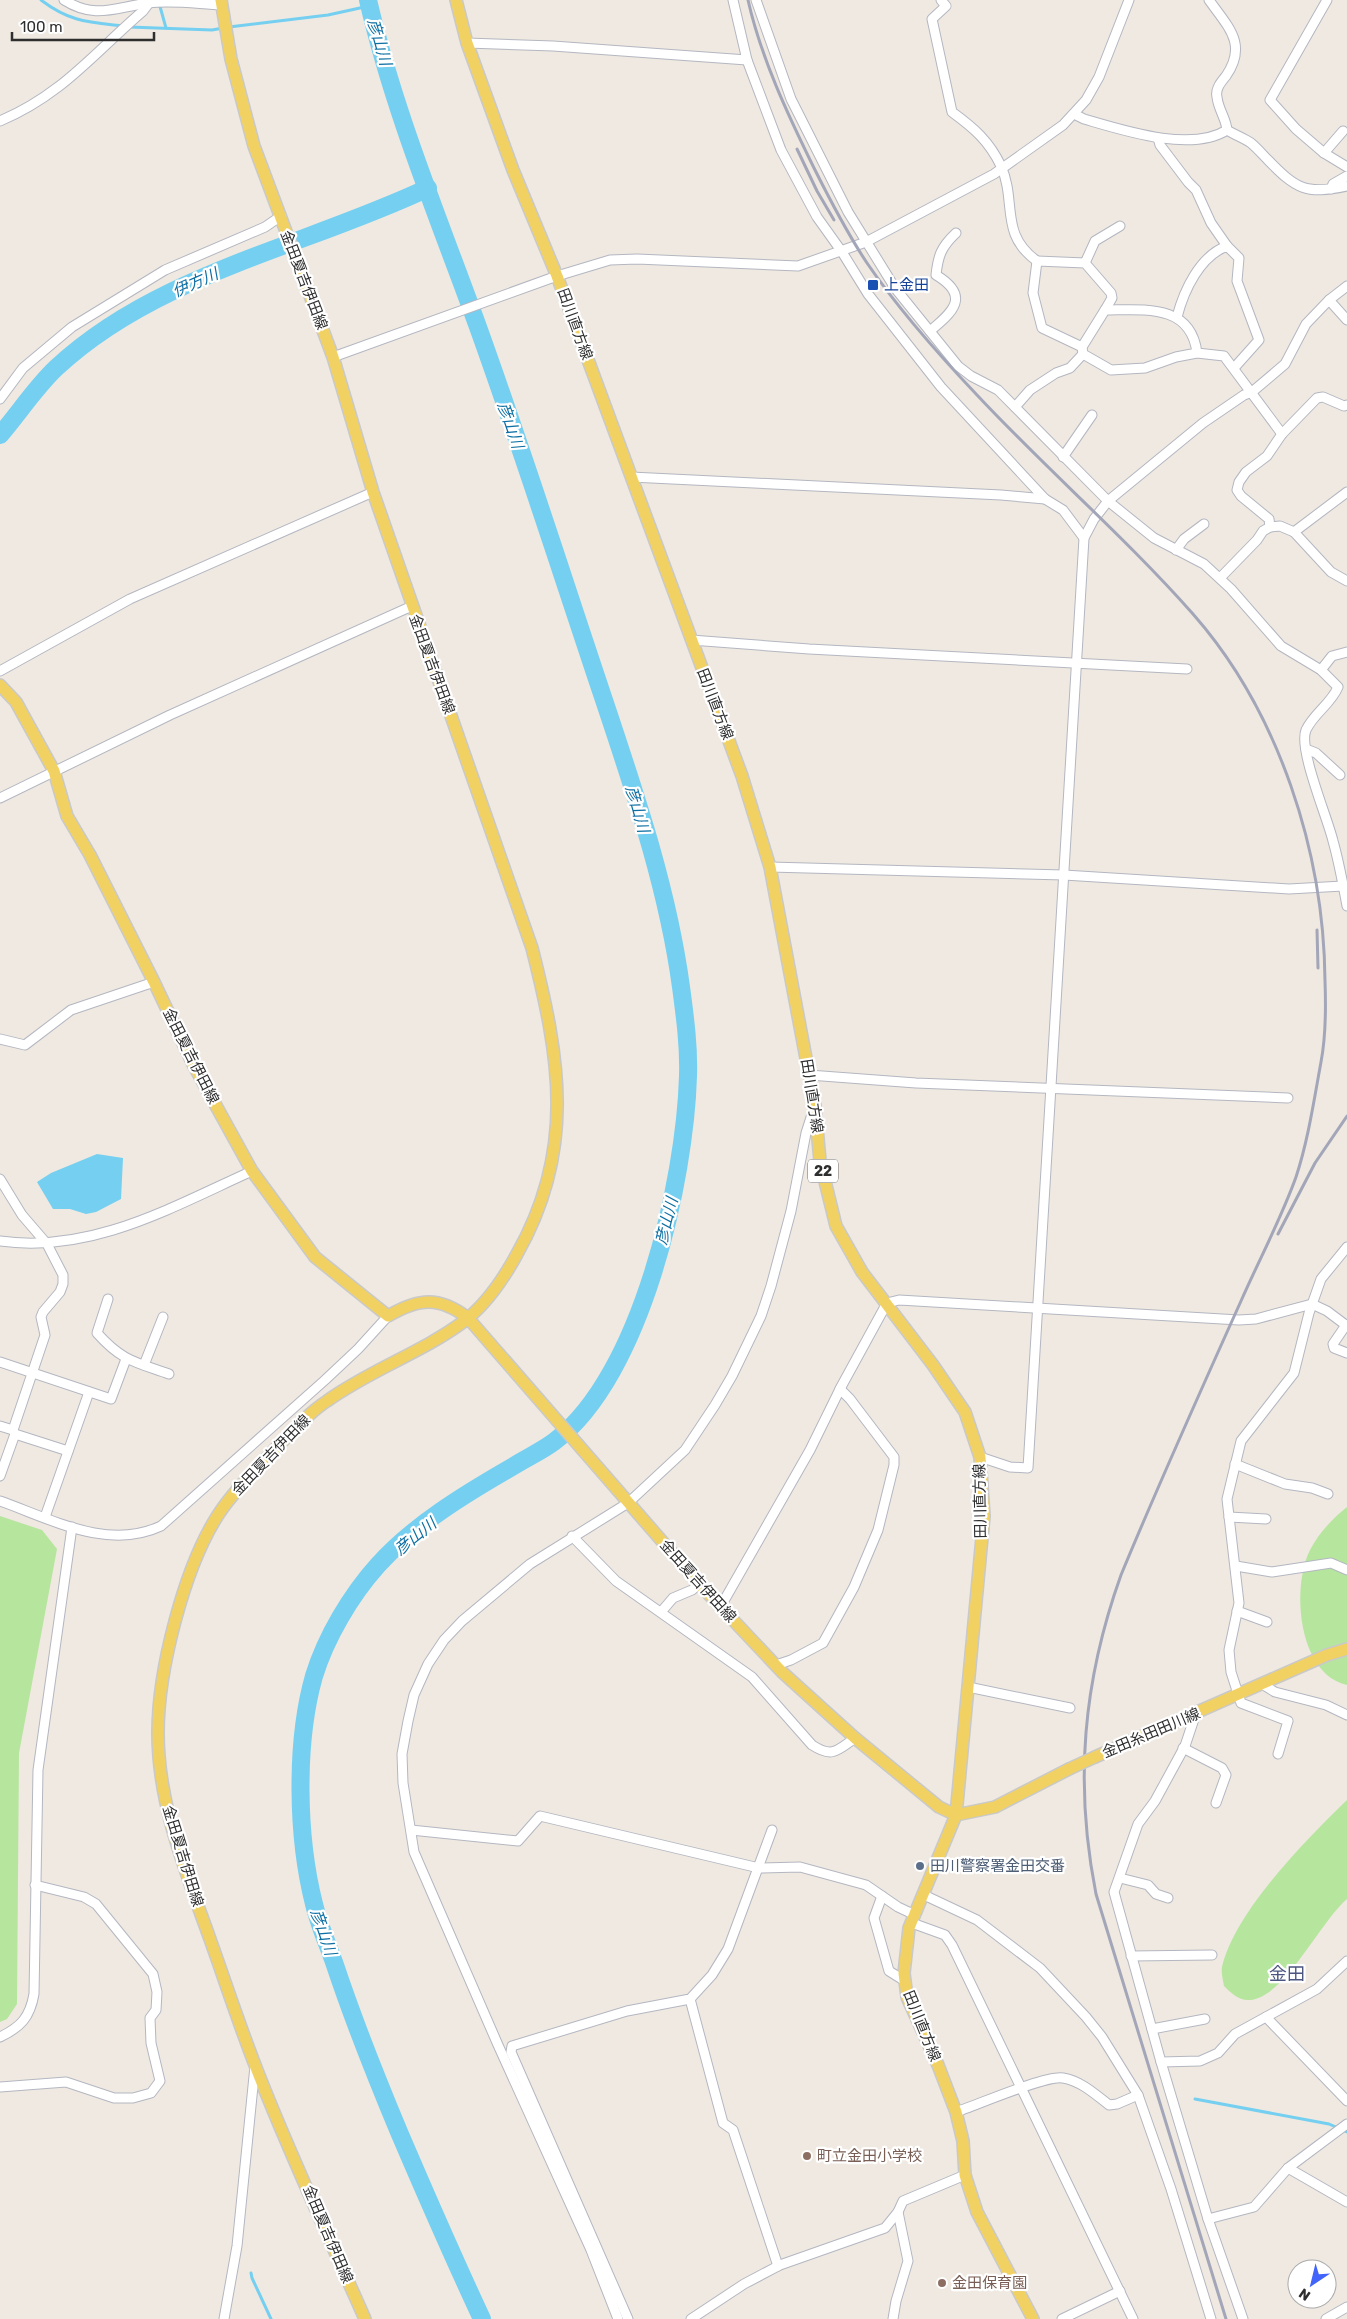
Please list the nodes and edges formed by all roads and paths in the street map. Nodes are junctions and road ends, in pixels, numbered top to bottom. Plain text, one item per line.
1 (64, 0) edge
2 (456, 0) edge
3 (732, 0) edge
4 (756, 0) edge
5 (941, 0) edge
6 (1129, 0) edge
7 (1209, 0) edge
8 (1327, 0) edge
9 (149, 3) junction
10 (221, 3) edge
11 (467, 43) junction
12 (748, 60) junction
13 (1074, 114) junction
14 (0, 121) edge
15 (1227, 130) junction
16 (1342, 131) dead end
17 (1158, 138) junction
18 (1324, 153) junction
19 (1347, 167) edge
20 (1002, 168) junction
21 (1347, 176) edge
22 (1347, 186) edge
23 (1331, 189) junction
24 (282, 220) junction
25 (1120, 226) dead end
26 (956, 233) dead end
27 (866, 242) junction
28 (1227, 246) junction
29 (842, 252) junction
30 (1037, 261) junction
31 (1085, 263) junction
32 (557, 276) junction
33 (1347, 286) edge
34 (1329, 300) junction
35 (1106, 310) junction
36 (1177, 317) junction
37 (1347, 320) edge
38 (930, 331) junction
39 (1082, 350) junction
40 (1197, 353) junction
41 (333, 357) junction
42 (1234, 368) junction
43 (1252, 392) junction
44 (0, 399) edge
45 (1347, 405) edge
46 (1015, 407) junction
47 (1092, 416) dead end
48 (1282, 434) junction
49 (1063, 457) junction
50 (631, 477) junction
51 (373, 492) junction
52 (1347, 492) edge
53 (1045, 499) junction
54 (1108, 501) junction
55 (1204, 524) dead end
56 (1270, 527) junction
57 (1294, 532) junction
58 (1084, 538) junction
59 (1176, 550) junction
60 (1220, 578) junction
61 (1347, 581) edge
62 (412, 606) junction
63 (691, 640) junction
64 (1347, 652) edge
65 (1077, 663) junction
66 (1187, 669) dead end
67 (1321, 670) junction
68 (0, 671) edge
69 (0, 685) edge
70 (1306, 749) junction
71 (54, 771) junction
72 (1340, 775) dead end
73 (0, 798) edge
74 (770, 867) junction
75 (1064, 874) junction
76 (1343, 886) junction
77 (1347, 906) edge
78 (154, 982) junction
79 (0, 1039) edge
80 (809, 1076) junction
81 (1050, 1088) junction
82 (1288, 1098) dead end
83 (815, 1106) junction
84 (252, 1171) junction
85 (0, 1179) edge
86 (0, 1241) edge
87 (47, 1244) junction
88 (1347, 1247) edge
89 (108, 1299) dead end
90 (887, 1303) junction
91 (1312, 1304) junction
92 (1039, 1307) junction
93 (388, 1316) junction
94 (163, 1317) dead end
95 (468, 1318) junction
96 (1346, 1325) edge
97 (1347, 1353) edge
98 (126, 1359) junction
99 (0, 1362) edge
100 (144, 1365) junction
101 (31, 1373) junction
102 (169, 1374) dead end
103 (840, 1389) junction
104 (89, 1392) junction
105 (0, 1426) edge
106 (14, 1432) junction
107 (68, 1451) junction
108 (980, 1457) junction
109 (1235, 1464) junction
110 (0, 1476) edge
111 (1328, 1494) dead end
112 (626, 1499) junction
113 (0, 1501) edge
114 (45, 1517) junction
115 (1229, 1517) junction
116 (1266, 1519) dead end
117 (72, 1527) junction
118 (572, 1536) junction
119 (1236, 1566) junction
120 (1347, 1570) edge
121 (699, 1584) junction
122 (721, 1606) junction
123 (1238, 1611) junction
124 (661, 1612) junction
125 (1267, 1622) dead end
126 (1347, 1649) edge
127 (776, 1665) junction
128 (1262, 1684) junction
129 (968, 1687) junction
130 (1237, 1695) junction
131 (1070, 1708) dead end
132 (1196, 1713) junction
133 (1347, 1715) edge
134 (855, 1738) junction
135 (1183, 1748) junction
136 (1278, 1754) dead end
137 (1216, 1803) dead end
138 (956, 1815) junction
139 (411, 1830) junction
140 (772, 1830) dead end
141 (759, 1868) junction
142 (1120, 1878) junction
143 (35, 1885) junction
144 (924, 1895) junction
145 (882, 1896) junction
146 (1168, 1898) dead end
147 (914, 1919) junction
148 (1212, 1955) dead end
149 (1131, 1956) junction
150 (1347, 1961) edge
151 (905, 1981) junction
152 (690, 1999) junction
153 (1266, 2017) junction
154 (1205, 2019) dead end
155 (1152, 2029) junction
156 (0, 2037) edge
157 (1161, 2062) junction
158 (255, 2066) junction
159 (0, 2087) edge
160 (1022, 2089) junction
161 (1138, 2095) junction
162 (1347, 2101) edge
163 (956, 2112) junction
164 (1347, 2124) edge
165 (546, 2142) junction
166 (1288, 2168) junction
167 (965, 2175) junction
168 (1347, 2202) edge
169 (898, 2212) junction
170 (1208, 2219) junction
171 (778, 2266) junction
172 (1120, 2291) junction
173 (1347, 2307) edge
174 (224, 2319) edge
175 (364, 2319) edge
176 (618, 2319) edge
177 (628, 2319) edge
178 (691, 2319) edge
179 (893, 2319) edge
180 (1033, 2319) edge
181 (1062, 2319) edge
182 (1133, 2319) edge
183 (1211, 2319) edge
184 (1243, 2319) edge
185 (1326, 2319) edge

1 - 9 street
2 - 11 main road, 田川直方線 / 22
3 - 12 street
4 - 27 street
5 - 20 street
6 - 13 street
7 - 15 street
8 - 18 street
9 - 10 street
9 - 14 street
10 - 24 main road, 金田夏吉伊田線
11 - 12 street
11 - 32 main road, 田川直方線 / 22
12 - 29 street
13 - 17 street
13 - 20 street
15 - 17 street
15 - 23 street
16 - 18 street
17 - 28 street
18 - 19 street
20 - 27 street
20 - 30 street
21 - 23 street
22 - 23 street
24 - 41 main road, 金田夏吉伊田線
24 - 44 street
25 - 31 street
26 - 38 street
27 - 29 street
27 - 38 street
28 - 36 street
28 - 42 street
29 - 32 street
29 - 53 street
30 - 31 street
30 - 39 street
31 - 35 street
32 - 41 street
32 - 50 main road, 田川直方線 / 22
33 - 34 street
34 - 37 street
34 - 43 street
35 - 36 street
35 - 39 street
36 - 40 street
38 - 46 street
39 - 40 street
39 - 46 street
40 - 42 street
41 - 51 main road, 金田夏吉伊田線
42 - 43 street
43 - 48 street
43 - 54 street
45 - 48 street
46 - 49 street
47 - 49 street
48 - 56 street
49 - 54 street
50 - 53 street
50 - 63 main road, 田川直方線 / 22
51 - 62 main road, 金田夏吉伊田線
51 - 68 street
52 - 57 street
53 - 58 street
54 - 58 street
54 - 59 street
55 - 59 street
56 - 57 street
56 - 60 street
57 - 61 street
58 - 65 street
59 - 60 street
60 - 67 street
62 - 71 street
62 - 95 main road, 金田夏吉伊田線
63 - 65 street
63 - 74 main road, 田川直方線 / 22
64 - 67 street
65 - 66 street
65 - 75 street
67 - 70 street
69 - 71 main road, 金田夏吉伊田線
70 - 72 street
70 - 76 street
71 - 73 street
71 - 78 main road, 金田夏吉伊田線
74 - 75 street
74 - 80 main road, 田川直方線 / 22
75 - 76 street
75 - 81 street
76 - 77 street
78 - 79 street
78 - 84 main road, 金田夏吉伊田線
80 - 81 street
80 - 83 main road, 田川直方線 / 22
81 - 82 street
81 - 92 street
83 - 90 main road, 田川直方線 / 22
83 - 112 street
84 - 87 street
84 - 93 main road, 金田夏吉伊田線
85 - 87 street
86 - 87 street
87 - 101 street
88 - 91 street
89 - 98 street
90 - 92 street
90 - 103 street
90 - 108 main road, 田川直方線 / 22
91 - 92 street
91 - 96 street
91 - 109 street
92 - 108 street
93 - 95 main road, 金田夏吉伊田線
93 - 117 street
94 - 100 street
95 - 112 main road, 金田夏吉伊田線
95 - 158 main road, 金田夏吉伊田線
96 - 97 street
98 - 100 street
98 - 104 street
99 - 101 street
100 - 102 street
101 - 104 street
101 - 106 street
103 - 122 street
103 - 127 street
104 - 107 street
105 - 106 street
106 - 107 street
106 - 110 street
107 - 114 street
108 - 129 main road, 田川直方線 / 22
109 - 111 street
109 - 115 street
112 - 118 street
112 - 121 main road, 金田夏吉伊田線
113 - 114 street
114 - 117 street
115 - 116 street
115 - 119 street
117 - 143 street
118 - 124 street
118 - 139 street
119 - 120 street
119 - 123 street
121 - 122 main road, 金田夏吉伊田線
121 - 124 street
122 - 127 main road, 金田夏吉伊田線
123 - 125 street
123 - 130 street
124 - 134 street
126 - 128 main road, 金田糸田田川線
127 - 134 main road, 金田夏吉伊田線
128 - 130 main road, 金田糸田田川線
128 - 133 street
129 - 131 street
129 - 138 main road, 田川直方線 / 22
130 - 132 main road, 金田糸田田川線
130 - 136 street
132 - 135 street
132 - 138 main road, 金田糸田田川線, bridge
134 - 138 main road, 金田夏吉伊田線
135 - 137 street
135 - 142 street
138 - 144 main road, 田川直方線 / 22
139 - 141 street
139 - 165 street
140 - 141 street
141 - 145 street
141 - 152 street
142 - 146 street
142 - 149 street
143 - 156 street
143 - 159 street
144 - 147 main road, 田川直方線 / 22
144 - 161 street
145 - 147 street
145 - 151 street
147 - 151 main road, 田川直方線 / 22
147 - 160 street
148 - 149 street
149 - 155 street
150 - 153 street
151 - 163 main road, 田川直方線 / 22
152 - 165 street
152 - 171 street
153 - 157 street
153 - 162 street
154 - 155 street
155 - 157 street
157 - 170 street
158 - 174 street
158 - 175 main road, 金田夏吉伊田線
160 - 161 street
160 - 163 street
160 - 172 street
161 - 183 street
163 - 167 main road, 田川直方線 / 22
164 - 166 street
165 - 176 street
165 - 177 street
166 - 168 street
166 - 170 street
167 - 169 street
167 - 180 main road, 田川直方線 / 22
169 - 171 street
169 - 179 street
170 - 184 street
171 - 178 street
172 - 181 street
172 - 182 street
173 - 185 street

